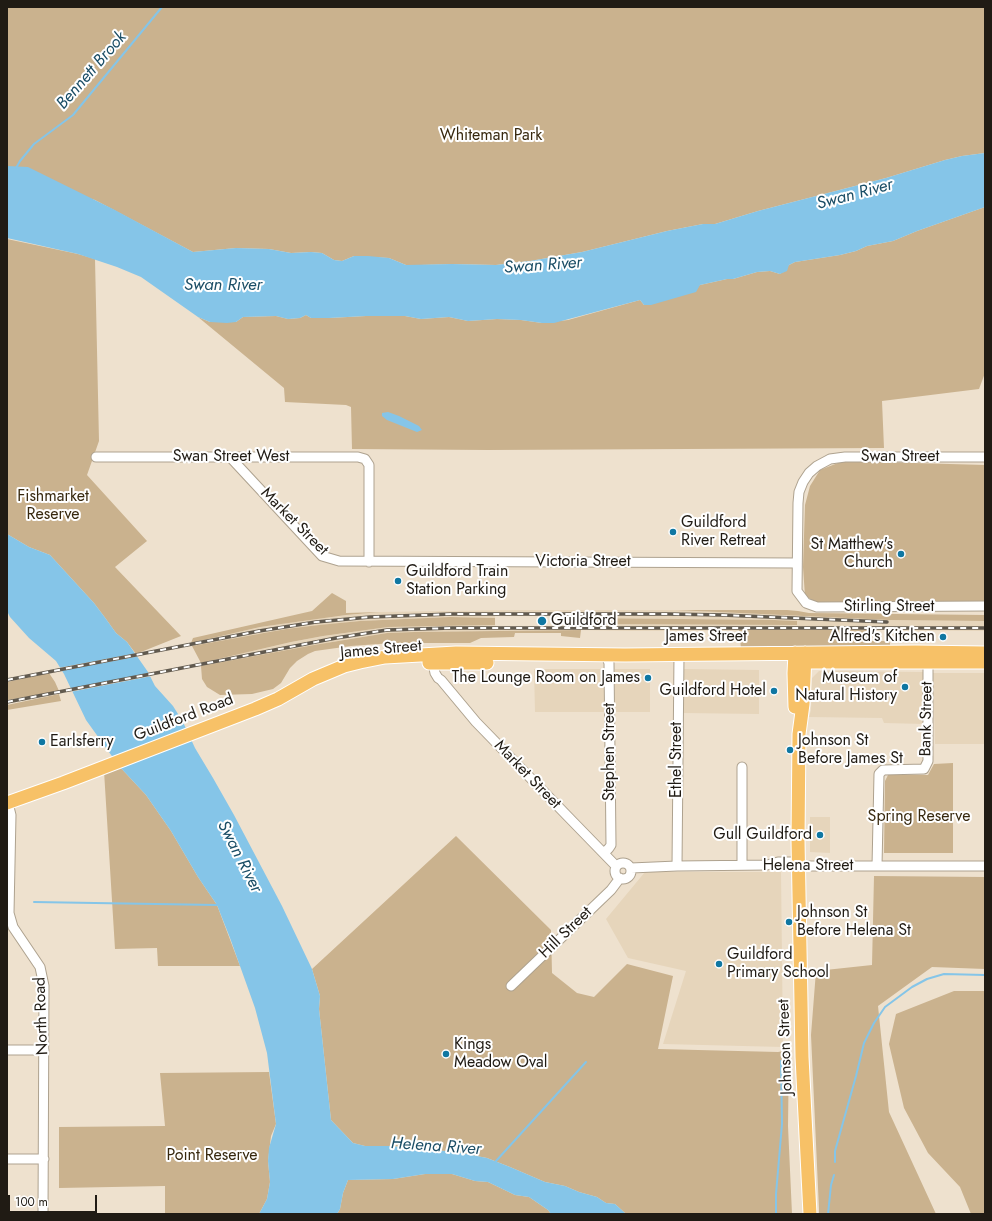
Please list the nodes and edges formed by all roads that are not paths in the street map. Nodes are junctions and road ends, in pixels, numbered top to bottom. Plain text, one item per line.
1 (96, 457) dead end
2 (230, 457) junction
3 (985, 457) edge
4 (369, 562) junction
5 (797, 563) junction
6 (985, 606) edge
7 (985, 653) edge
8 (468, 654) junction
9 (599, 655) junction
10 (928, 657) junction
11 (800, 658) junction
12 (434, 659) junction
13 (678, 659) junction
14 (985, 662) edge
15 (508, 663) junction
16 (610, 663) junction
17 (324, 674) joint
18 (742, 767) dead end
19 (8, 803) edge
20 (604, 853) junction
21 (798, 865) junction
22 (616, 866) junction
23 (677, 866) junction
24 (742, 866) junction
25 (877, 866) junction
26 (985, 866) edge
27 (631, 868) junction
28 (620, 878) junction
29 (7, 932) edge
30 (17, 932) junction
31 (511, 986) dead end
32 (7, 1050) edge
33 (44, 1050) junction
34 (7, 1159) edge
35 (44, 1159) junction
36 (43, 1214) edge
37 (810, 1214) edge

1 - 2 street, Swan Street West
2 - 4 street, Market Street
2 - 4 street, Swan Street West
3 - 5 street, Swan Street
4 - 5 street, Victoria Street
5 - 6 street, Stirling Street
7 - 10 highway, James Street
8 - 9 highway, James Street
8 - 12 highway, James Street
8 - 15 highway
9 - 13 highway, James Street
9 - 16 street
10 - 11 highway, James Street
10 - 14 highway, James Street
10 - 25 street, Bank Street
11 - 13 highway, James Street
11 - 21 highway, Johnson Street
12 - 15 highway, James Street
12 - 17 highway, James Street
12 - 20 street, Market Street
13 - 16 highway, James Street
13 - 23 street, Ethel Street
15 - 16 highway, James Street
16 - 20 street, Stephen Street
17 - 19 highway, Guildford Road
18 - 24 street
19 - 30 street, North Road
20 - 22 street, Market Street
21 - 24 street, Helena Street
21 - 25 street, Helena Street
21 - 37 highway, Johnson Street
22 - 27 street
22 - 28 street
23 - 24 street, Helena Street
23 - 27 street, Helena Street
25 - 26 street, Helena Street
27 - 28 street
28 - 31 street, Hill Street
29 - 30 street
30 - 33 street, North Road
32 - 33 street
33 - 35 street, North Road
34 - 35 street
35 - 36 street, North Road

